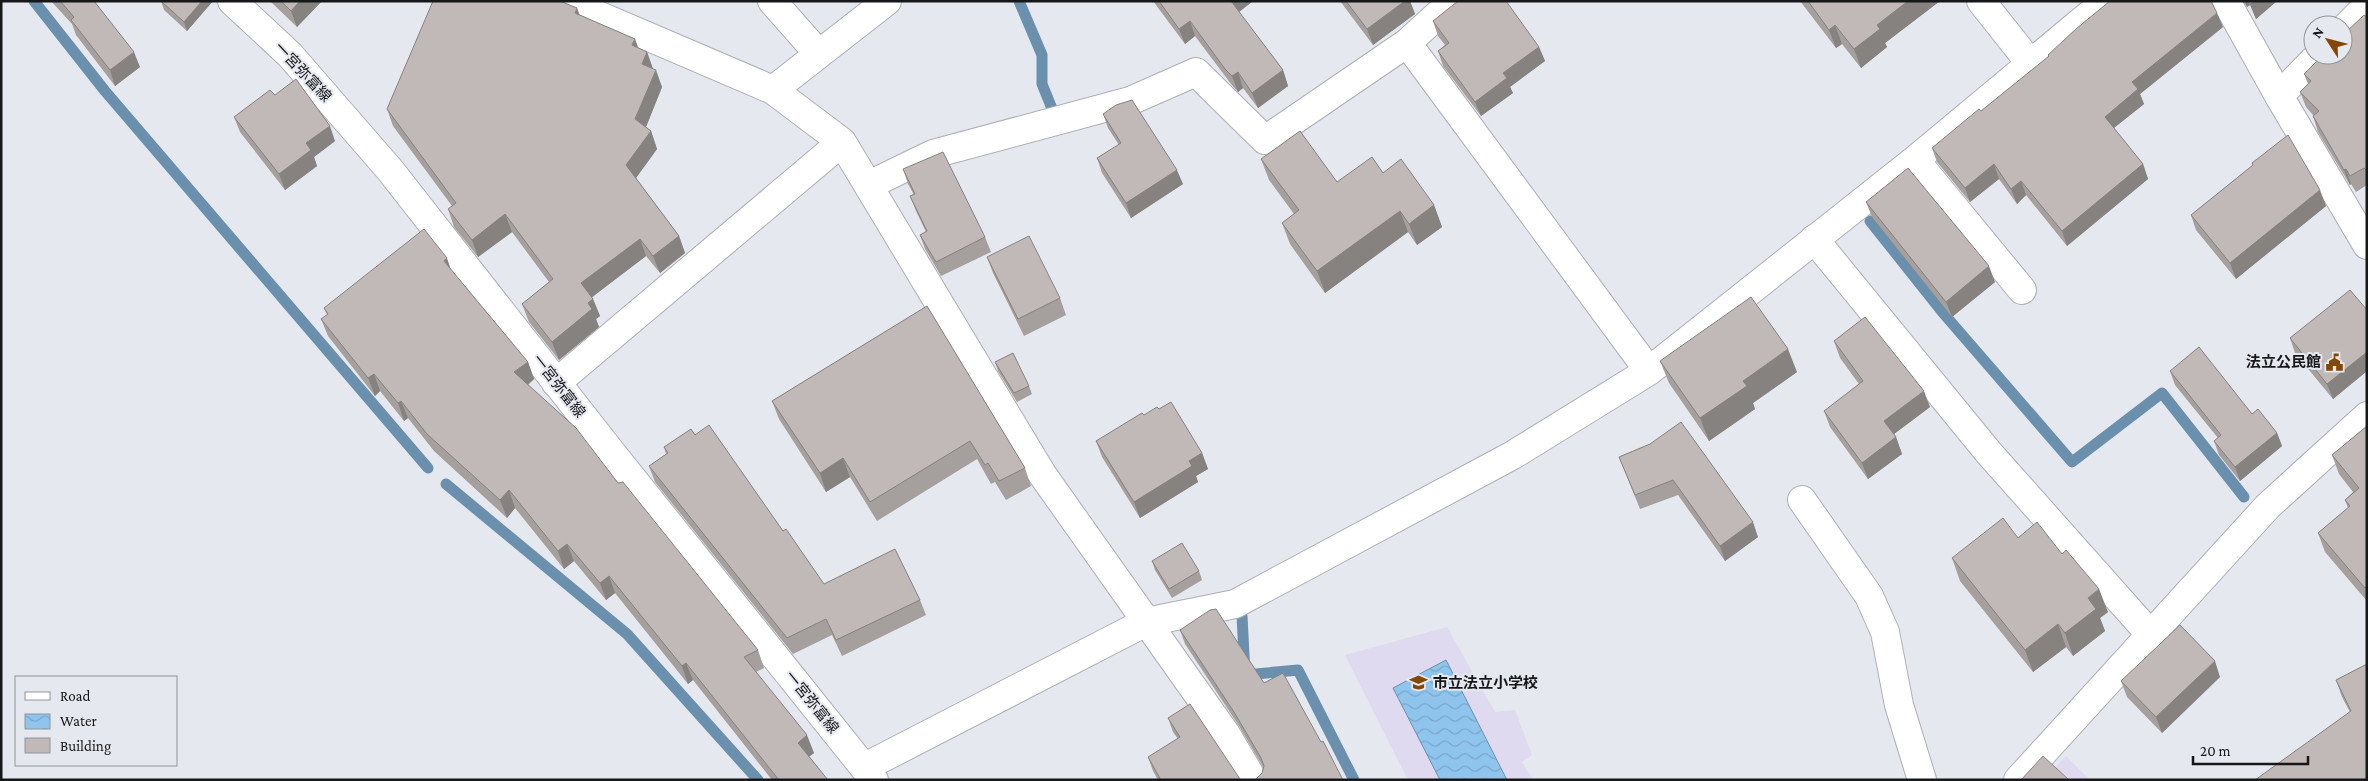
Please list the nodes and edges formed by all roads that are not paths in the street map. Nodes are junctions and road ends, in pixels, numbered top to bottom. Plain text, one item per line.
1 (232, 1) edge
2 (566, 1) edge
3 (772, 1) edge
4 (887, 1) edge
5 (1454, 1) edge
6 (1982, 1) edge
7 (2106, 1) edge
8 (2226, 1) edge
9 (2367, 6) edge
10 (2353, 20) edge
11 (1407, 43) junction
12 (818, 53) junction
13 (2031, 64) junction
14 (2309, 65) edge
15 (773, 90) junction
16 (2279, 96) junction
17 (842, 142) junction
18 (1915, 160) junction
19 (869, 185) junction
20 (1814, 239) junction
21 (2367, 245) edge
22 (2022, 290) dead end
23 (1648, 371) junction
24 (556, 383) junction
25 (2367, 416) edge
26 (1802, 500) dead end
27 (1146, 622) junction
28 (2150, 634) junction
29 (869, 774) edge
30 (1253, 780) edge
31 (1922, 780) edge
32 (2018, 780) edge

1 - 24 street, 一宮弥富線
2 - 15 street
3 - 12 street
4 - 12 street
5 - 11 street
6 - 13 street
7 - 13 street
8 - 16 street
9 - 10 street
11 - 19 street
11 - 23 street
12 - 15 street
13 - 18 street
14 - 16 street
15 - 17 street
16 - 21 street
17 - 19 street
17 - 24 street
18 - 20 street
18 - 22 street
19 - 27 street
20 - 23 street
20 - 28 street
23 - 27 street
24 - 29 street, 一宮弥富線
25 - 28 street
26 - 31 street
27 - 29 street
27 - 30 street
28 - 32 street

